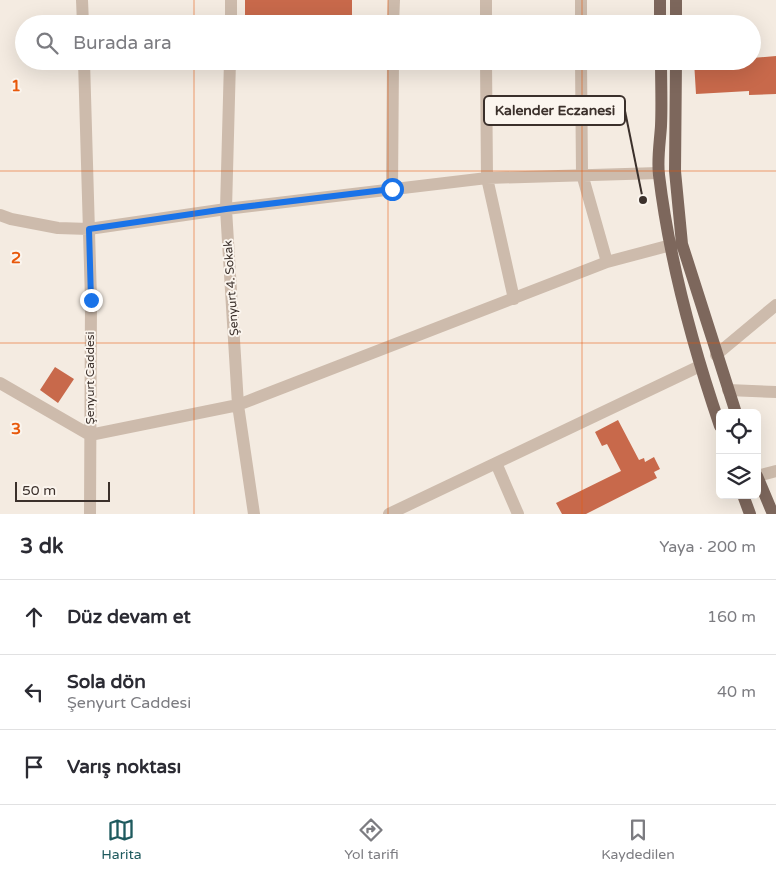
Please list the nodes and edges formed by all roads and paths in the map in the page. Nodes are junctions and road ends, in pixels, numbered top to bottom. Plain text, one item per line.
1 (82, 0) edge
2 (231, 0) edge
3 (394, 0) edge
4 (486, 0) edge
5 (581, 0) edge
6 (660, 0) edge
7 (676, 0) edge
8 (83, 15) edge
9 (231, 15) edge
10 (393, 15) edge
11 (486, 15) edge
12 (581, 15) edge
13 (660, 15) edge
14 (676, 15) edge
15 (84, 70) edge
16 (230, 70) edge
17 (393, 70) edge
18 (486, 70) edge
19 (581, 70) edge
20 (661, 70) edge
21 (676, 70) edge
22 (659, 173) junction
23 (582, 174) junction
24 (486, 178) junction
25 (392, 189) junction
26 (226, 209) junction
27 (0, 214) edge
28 (89, 229) junction
29 (671, 245) junction
30 (607, 262) junction
31 (514, 298) junction
32 (776, 305) edge
33 (759, 318) junction
34 (776, 320) edge
35 (716, 355) junction
36 (700, 366) junction
37 (0, 384) edge
38 (728, 390) junction
39 (776, 392) edge
40 (238, 405) junction
41 (735, 409) edge
42 (716, 414) edge
43 (90, 435) junction
44 (496, 463) junction
45 (776, 471) edge
46 (761, 475) edge
47 (761, 486) edge
48 (744, 499) edge
49 (90, 514) edge
50 (254, 514) edge
51 (389, 514) edge
52 (518, 514) edge
53 (750, 514) edge
54 (773, 514) edge

1 - 8 street
2 - 9 street
3 - 10 street
4 - 11 street
5 - 12 street
6 - 13 main road
7 - 14 main road
15 - 28 street, Şenyurt Caddesi
16 - 26 street, Şenyurt 4. Sokak
17 - 25 street
18 - 24 street
19 - 23 street
20 - 22 main road
21 - 35 main road
22 - 23 street
22 - 29 main road
23 - 24 street
23 - 30 street
24 - 25 street
24 - 31 street
25 - 26 street
26 - 28 street
26 - 40 street, Şenyurt 4. Sokak
27 - 28 street
28 - 43 street, Şenyurt Caddesi
29 - 30 street
29 - 36 main road
30 - 31 street
31 - 40 street
32 - 33 street
33 - 34 street
33 - 35 street
35 - 38 main road
36 - 42 main road
36 - 44 street
37 - 43 street
38 - 39 street
38 - 41 main road
40 - 43 street
40 - 50 street, Şenyurt 4. Sokak
43 - 49 street, Şenyurt Caddesi
44 - 51 street
44 - 52 street
45 - 46 street
47 - 54 main road
48 - 53 main road

